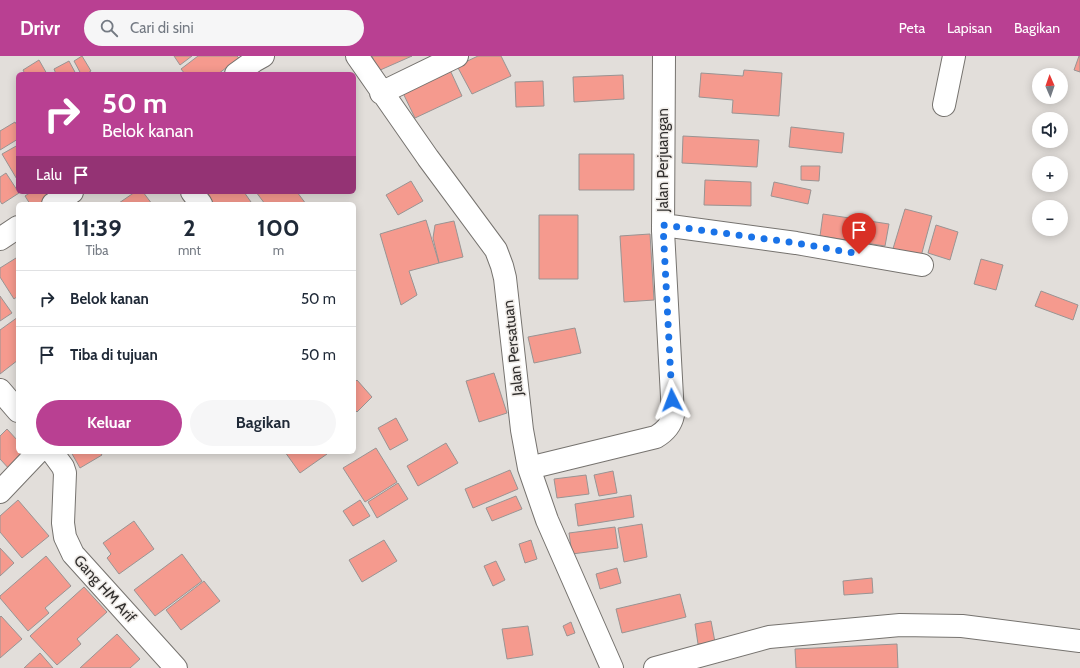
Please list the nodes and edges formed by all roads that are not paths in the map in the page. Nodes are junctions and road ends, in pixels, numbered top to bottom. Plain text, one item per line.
1 (357, 56) edge
2 (457, 56) edge
3 (664, 56) edge
4 (954, 56) edge
5 (255, 58) edge
6 (238, 72) edge
7 (381, 93) junction
8 (944, 105) dead end
9 (69, 194) edge
10 (56, 202) edge
11 (663, 225) junction
12 (16, 228) edge
13 (0, 239) edge
14 (922, 265) dead end
15 (0, 390) edge
16 (16, 409) edge
17 (36, 454) edge
18 (53, 454) edge
19 (529, 468) junction
20 (0, 492) edge
21 (1080, 641) edge
22 (176, 668) edge
23 (612, 668) edge
24 (655, 668) edge

1 - 7 street, Jalan Persatuan
2 - 7 street
3 - 11 street, Jalan Perjuangan
4 - 8 street
5 - 6 street
7 - 19 street, Jalan Persatuan
9 - 10 street
11 - 14 street
11 - 19 street, Jalan Perjuangan
12 - 13 street
15 - 16 street
17 - 20 street
18 - 22 street, Gang HM Arif
19 - 23 street, Jalan Persatuan
21 - 24 street

